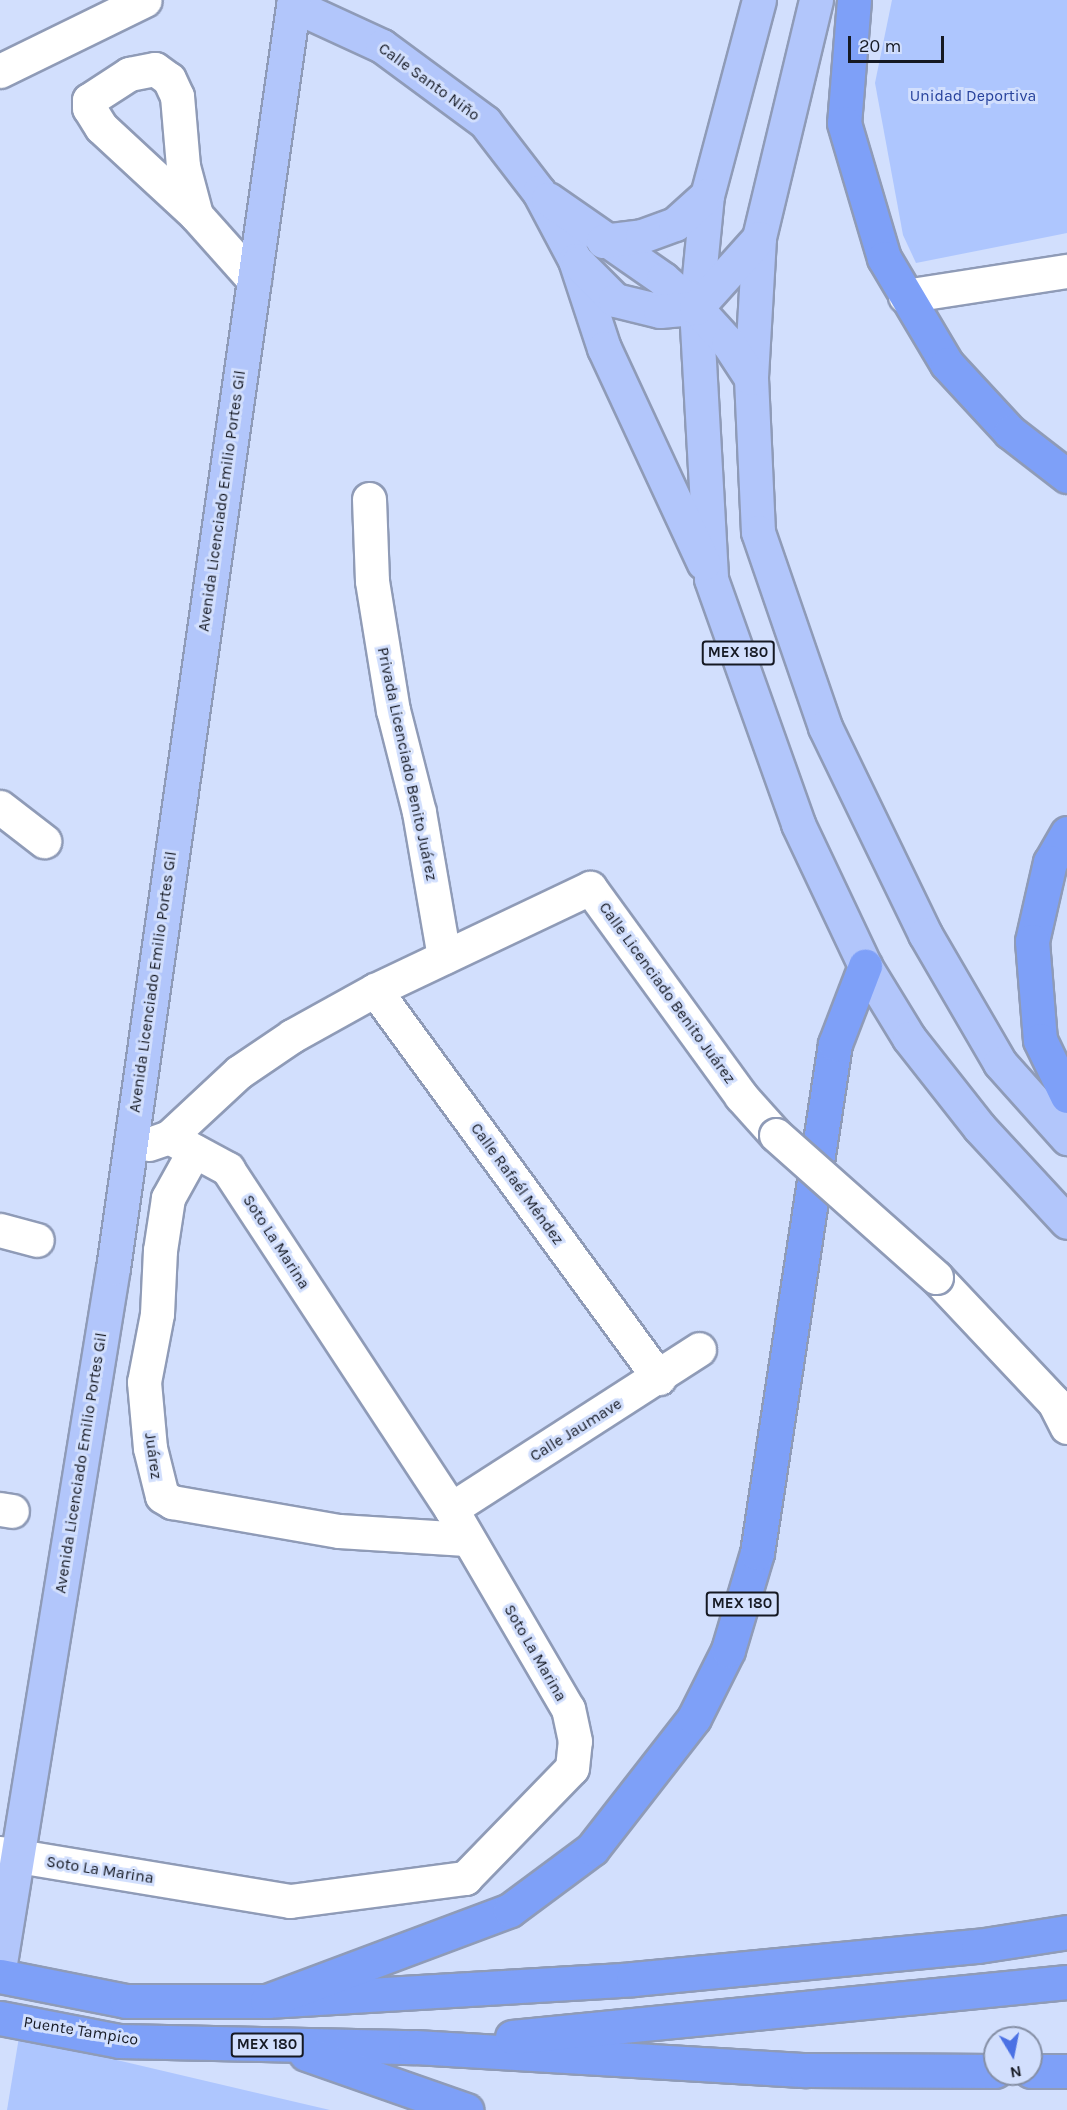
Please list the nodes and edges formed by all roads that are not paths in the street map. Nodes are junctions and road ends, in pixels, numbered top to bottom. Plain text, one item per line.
1 (145, 0) edge
2 (759, 0) edge
3 (816, 0) edge
4 (854, 0) edge
5 (293, 3) edge
6 (0, 71) edge
7 (538, 192) junction
8 (707, 195) junction
9 (195, 215) dead end
10 (759, 238) junction
11 (603, 241) junction
12 (575, 260) junction
13 (1067, 271) edge
14 (254, 280) junction
15 (905, 296) junction
16 (696, 308) junction
17 (751, 378) junction
18 (1067, 476) edge
19 (369, 499) dead end
20 (711, 579) junction
21 (0, 807) edge
22 (1067, 833) edge
23 (44, 842) dead end
24 (444, 957) junction
25 (865, 966) junction
26 (375, 990) junction
27 (1067, 1096) edge
28 (1067, 1138) edge
29 (181, 1144) junction
30 (129, 1151) junction
31 (1067, 1222) edge
32 (0, 1230) edge
33 (37, 1240) dead end
34 (699, 1349) dead end
35 (659, 1378) junction
36 (1067, 1427) edge
37 (452, 1509) junction
38 (466, 1539) junction
39 (9, 1855) edge
40 (1067, 1932) edge
41 (0, 1963) edge
42 (0, 1976) edge
43 (1067, 1982) edge
44 (267, 2001) junction
45 (0, 2018) edge
46 (281, 2046) junction
47 (415, 2048) junction
48 (983, 2071) edge
49 (1043, 2071) edge
50 (1067, 2071) edge
51 (466, 2110) edge

1 - 6 street
2 - 8 main road, MEX 180
3 - 10 main road, MEX 180
4 - 15 highway
5 - 7 main road, Calle Santo Niño
5 - 14 main road, Avenida Licenciado Emilio Portes Gil
7 - 11 main road, Calle Santo Niño
7 - 12 main road, Calle Santo Niño
8 - 11 main road
8 - 16 main road, MEX 180
9 - 14 street
10 - 16 main road
10 - 17 main road, MEX 180
11 - 16 main road, Calle Santo Niño
12 - 16 main road
12 - 20 main road
13 - 15 street
14 - 30 main road, Avenida Licenciado Emilio Portes Gil
15 - 18 highway
16 - 17 main road, Calle Santo Niño
16 - 20 main road, MEX 180
17 - 28 main road, MEX 180
19 - 24 street, Privada Licenciado Benito Juárez
20 - 25 main road, MEX 180
21 - 23 street
22 - 27 highway
24 - 26 street, Calle Licenciado Benito Juárez
24 - 36 street, Calle Licenciado Benito Juárez, bridge
25 - 31 main road, MEX 180
25 - 44 highway, MEX 180
26 - 29 street, Calle Licenciado Benito Juárez
26 - 35 street, Calle Rafaél Méndez
29 - 30 street, Calle Licenciado Benito Juárez
29 - 37 street, Soto La Marina
29 - 38 street, Juárez
30 - 39 main road, Avenida Licenciado Emilio Portes Gil
32 - 33 street
34 - 35 street, Calle Jaumave
35 - 37 street, Calle Jaumave
37 - 38 street, Soto La Marina
38 - 39 street, Soto La Marina
39 - 41 main road, Avenida Licenciado Emilio Portes Gil
40 - 44 highway, MEX 180
42 - 44 highway, MEX 180
43 - 47 highway, MEX 180
45 - 46 highway, Puente Tampico / MEX 180
46 - 47 highway, Puente Tampico / MEX 180
46 - 51 highway
47 - 48 highway, MEX 180
49 - 50 highway

